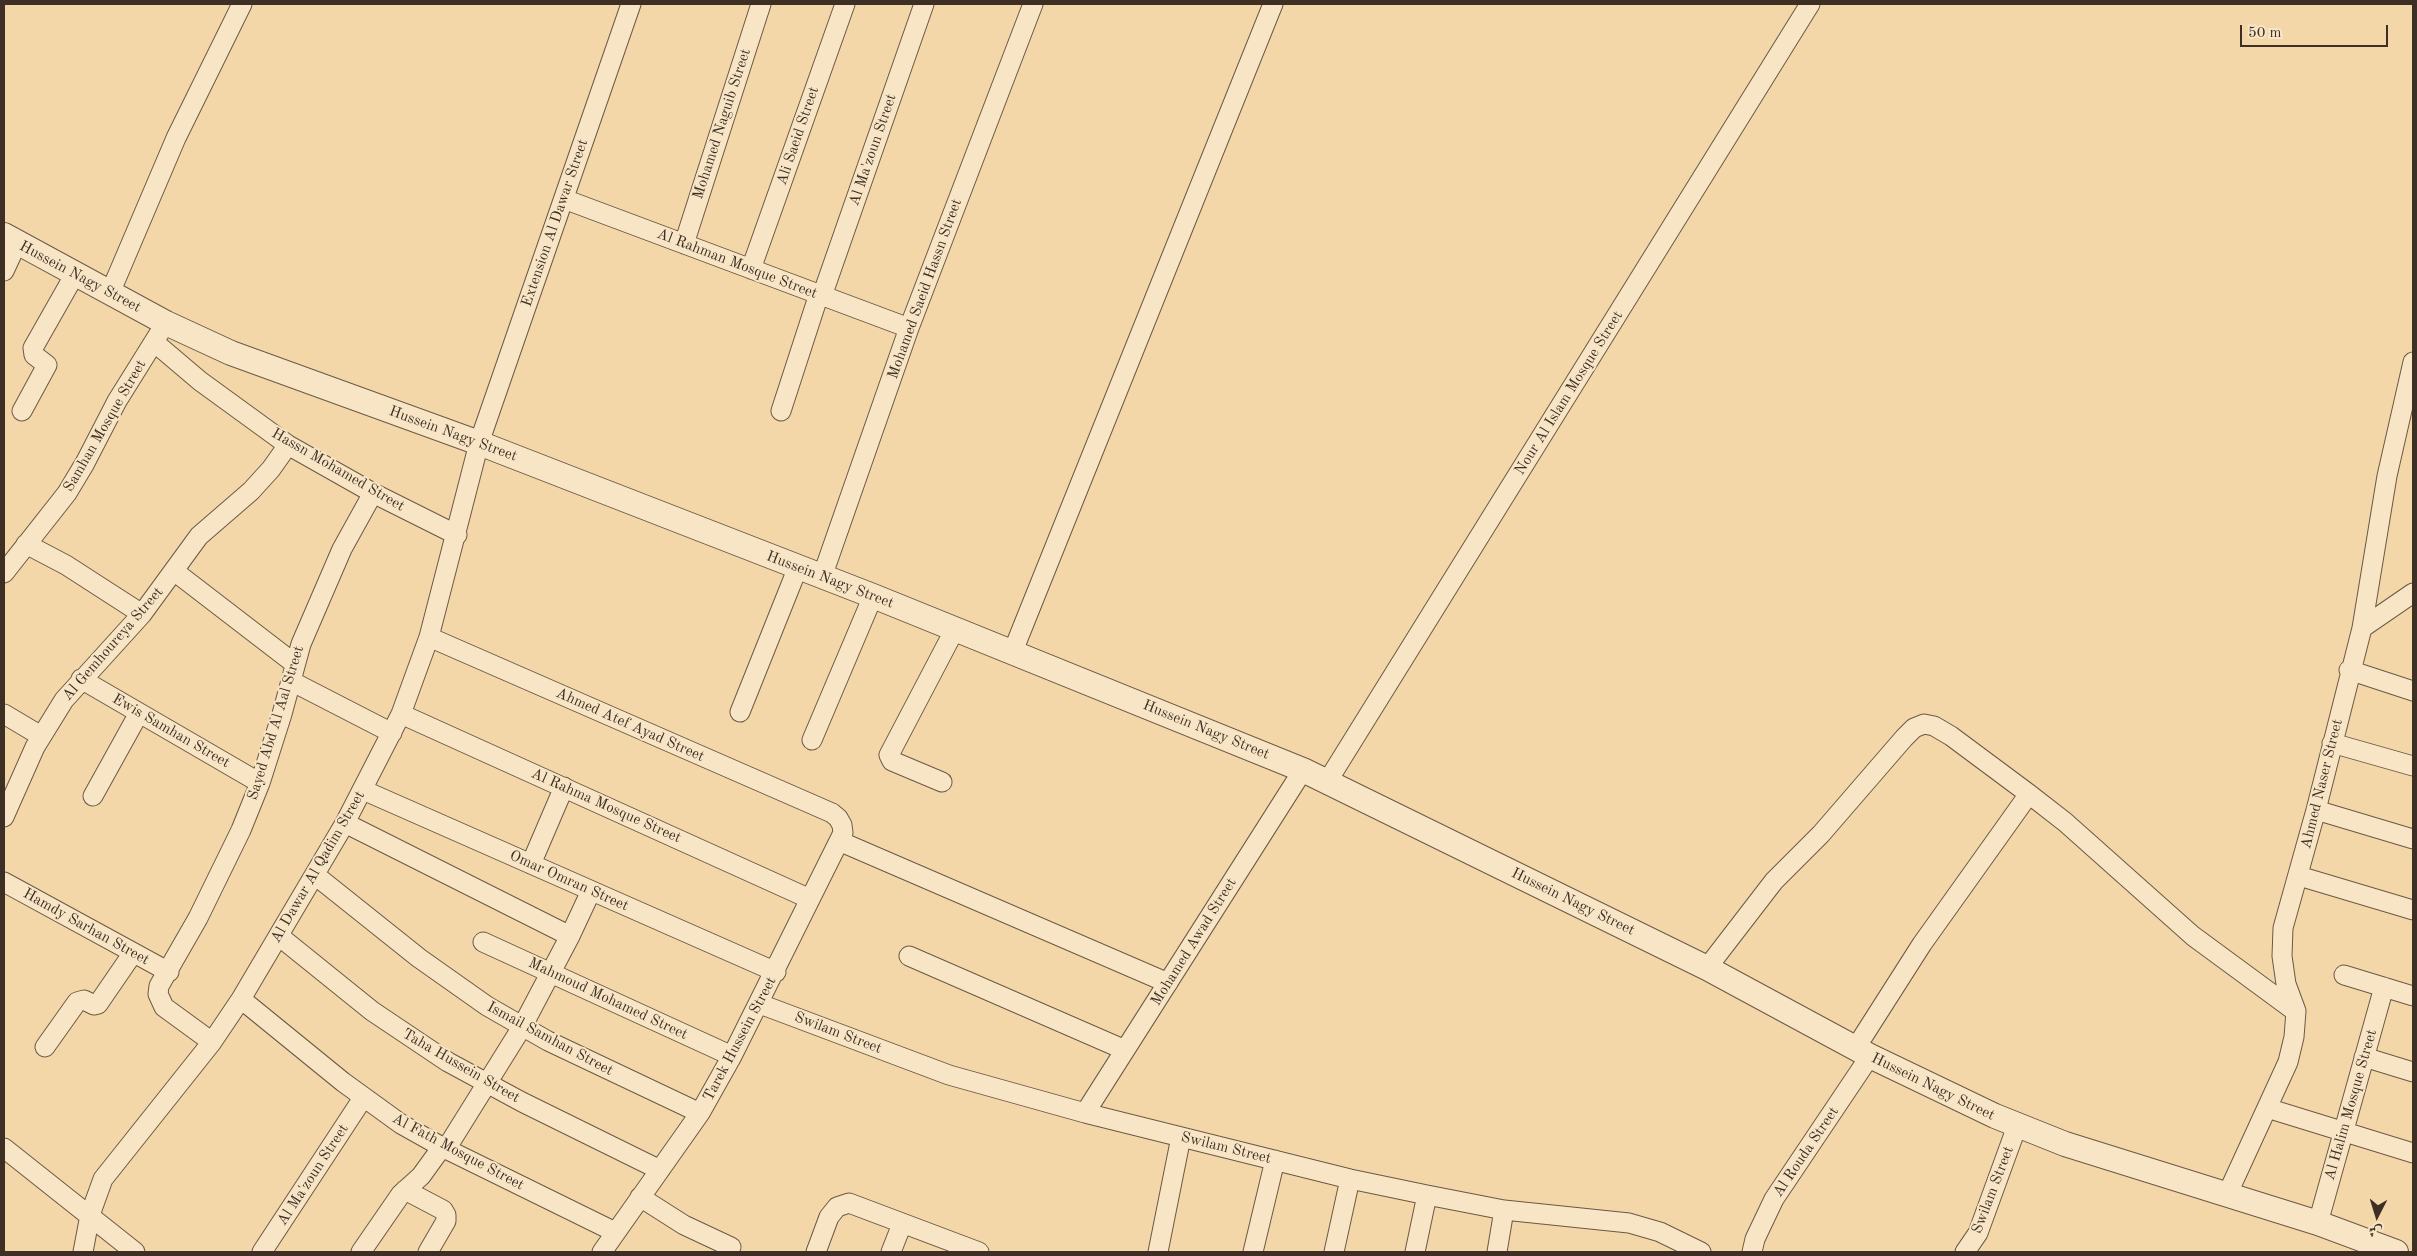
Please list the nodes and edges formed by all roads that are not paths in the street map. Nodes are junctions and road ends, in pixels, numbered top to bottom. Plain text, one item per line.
1 (242, 4) edge
2 (631, 4) edge
3 (761, 4) edge
4 (845, 4) edge
5 (924, 4) edge
6 (1033, 4) edge
7 (1273, 4) edge
8 (1810, 4) edge
9 (564, 199) junction
10 (10, 239) edge
11 (684, 244) junction
12 (751, 269) junction
13 (4, 271) edge
14 (75, 274) junction
15 (110, 293) junction
16 (821, 295) junction
17 (909, 328) junction
18 (160, 333) junction
19 (2413, 362) edge
20 (781, 411) dead end
21 (22, 412) dead end
22 (479, 443) junction
23 (288, 445) junction
24 (373, 493) junction
25 (457, 535) junction
26 (26, 544) junction
27 (798, 567) junction
28 (174, 572) junction
29 (4, 573) edge
30 (822, 577) junction
31 (2413, 593) edge
32 (873, 596) junction
33 (142, 614) junction
34 (955, 628) junction
35 (2362, 628) junction
36 (429, 637) junction
37 (1013, 651) junction
38 (2349, 670) junction
39 (293, 673) junction
40 (81, 679) junction
41 (2413, 691) edge
42 (740, 712) dead end
43 (139, 713) junction
44 (4, 714) edge
45 (401, 714) junction
46 (392, 733) junction
47 (41, 736) junction
48 (812, 740) dead end
49 (2332, 744) junction
50 (2413, 766) edge
51 (1303, 770) junction
52 (942, 782) dead end
53 (1327, 782) junction
54 (260, 783) junction
55 (564, 787) junction
56 (363, 790) junction
57 (2029, 794) junction
58 (93, 796) dead end
59 (2316, 810) junction
60 (832, 813) joint
61 (4, 817) edge
62 (345, 823) junction
63 (2413, 839) edge
64 (839, 841) junction
65 (531, 864) junction
66 (315, 876) junction
67 (2299, 876) junction
68 (4, 882) edge
69 (591, 891) junction
70 (810, 899) junction
71 (2413, 910) edge
72 (279, 936) junction
73 (570, 936) junction
74 (483, 942) dead end
75 (134, 953) junction
76 (909, 956) dead end
77 (1707, 968) junction
78 (169, 972) junction
79 (776, 972) junction
80 (551, 973) junction
81 (2344, 975) dead end
82 (1168, 983) junction
83 (2384, 987) junction
84 (2413, 996) edge
85 (241, 999) junction
86 (760, 1004) junction
87 (2296, 1011) junction
88 (522, 1027) junction
89 (212, 1042) junction
90 (45, 1047) dead end
91 (1126, 1050) junction
92 (1862, 1053) junction
93 (732, 1056) junction
94 (2364, 1057) junction
95 (2413, 1072) edge
96 (488, 1085) junction
97 (363, 1098) junction
98 (2266, 1108) junction
99 (700, 1113) junction
100 (1085, 1113) junction
101 (2017, 1126) junction
102 (2344, 1131) junction
103 (1181, 1137) junction
104 (4, 1148) edge
105 (444, 1148) junction
106 (2413, 1153) edge
107 (1275, 1160) junction
108 (660, 1170) junction
109 (1350, 1179) junction
110 (405, 1190) junction
111 (1427, 1195) junction
112 (2227, 1195) junction
113 (640, 1197) junction
114 (1504, 1210) junction
115 (90, 1215) junction
116 (902, 1224) junction
117 (2318, 1224) junction
118 (615, 1232) junction
119 (731, 1246) dead end
120 (946, 1246) edge
121 (83, 1252) edge
122 (135, 1252) edge
123 (262, 1252) edge
124 (362, 1252) edge
125 (428, 1252) edge
126 (602, 1252) edge
127 (816, 1252) edge
128 (891, 1252) edge
129 (979, 1252) edge
130 (1158, 1252) edge
131 (1253, 1252) edge
132 (1334, 1252) edge
133 (1415, 1252) edge
134 (1497, 1252) edge
135 (1702, 1252) edge
136 (1752, 1252) edge
137 (1965, 1252) edge
138 (2396, 1252) edge

1 - 15 street
2 - 9 street, Extension Al Dawar Street
3 - 11 street, Mohamed Naguib Street
4 - 12 street, Ali Saeid Street
5 - 16 street, Al Ma'zoun Street
6 - 17 street, Mohamed Saeid Hassn Street
7 - 37 street
8 - 53 street, Nour Al Islam Mosque Street
9 - 11 street, Al Rahman Mosque Street
9 - 22 street, Extension Al Dawar Street
10 - 13 street
10 - 14 street, Hussein Nagy Street
11 - 12 street, Al Rahman Mosque Street
12 - 16 street, Al Rahman Mosque Street
14 - 15 street, Hussein Nagy Street
14 - 21 street
15 - 18 street, Hussein Nagy Street
16 - 17 street, Al Rahman Mosque Street
16 - 20 street, Al Ma'zoun Street
17 - 30 street, Mohamed Saeid Hassn Street
18 - 22 street, Hussein Nagy Street
18 - 23 street, Hassn Mohamed Street
18 - 26 street, Samhan Mosque Street
19 - 35 street, Ahmed Naser Street
22 - 25 street, Al Dawar Al Qadim Street
22 - 27 street, Hussein Nagy Street
23 - 24 street, Hassn Mohamed Street
23 - 28 street, Al Gemhoureya Street
24 - 25 street, Hassn Mohamed Street
24 - 39 street, Sayed Abd Al Aal Street
25 - 36 street, Al Dawar Al Qadim Street
26 - 29 street, Samhan Mosque Street
26 - 33 street
27 - 30 street, Hussein Nagy Street
27 - 42 street
28 - 33 street, Al Gemhoureya Street
28 - 39 street
30 - 32 street, Hussein Nagy Street
31 - 35 street
32 - 34 street, Hussein Nagy Street
32 - 48 street
33 - 40 street, Al Gemhoureya Street
34 - 37 street, Hussein Nagy Street
34 - 52 street
35 - 38 street, Ahmed Naser Street
36 - 45 street, Al Dawar Al Qadim Street
36 - 60 street, Ahmed Atef Ayad Street
37 - 51 street, Hussein Nagy Street
38 - 41 street
38 - 49 street, Ahmed Naser Street
39 - 46 street
39 - 54 street, Sayed Abd Al Aal Street
40 - 43 street, Ewis Samhan Street
40 - 47 street, Al Gemhoureya Street
43 - 54 street, Ewis Samhan Street
43 - 58 street
44 - 47 street
45 - 46 street, Al Dawar Al Qadim Street
45 - 55 street, Al Rahma Mosque Street
46 - 56 street, Al Dawar Al Qadim Street
47 - 61 street, Al Gemhoureya Street
49 - 50 street
49 - 59 street, Ahmed Naser Street
51 - 53 street, Hussein Nagy Street
51 - 82 street, Mohamed Awad Street
53 - 77 street, Hussein Nagy Street
54 - 78 street, Sayed Abd Al Aal Street
55 - 65 street
55 - 70 street, Al Rahma Mosque Street
56 - 62 street, Al Dawar Al Qadim Street
56 - 65 street, Omar Omran Street
57 - 77 street
57 - 87 street
57 - 92 street, Al Rouda Street
59 - 63 street
59 - 67 street, Ahmed Naser Street
60 - 64 street, Tarek Hussein Street
62 - 66 street, Al Dawar Al Qadim Street
62 - 73 street
64 - 70 street, Tarek Hussein Street
64 - 82 street
65 - 69 street, Omar Omran Street
66 - 72 street, Al Dawar Al Qadim Street
66 - 88 street, Ismail Samhan Street
67 - 71 street
67 - 87 street, Ahmed Naser Street
68 - 75 street, Hamdy Sarhan Street
69 - 73 street
69 - 79 street, Omar Omran Street
70 - 79 street, Tarek Hussein Street
72 - 85 street, Al Dawar Al Qadim Street
72 - 96 street, Taha Hussein Street
73 - 80 street
74 - 80 street, Mahmoud Mohamed Street
75 - 78 street, Hamdy Sarhan Street
75 - 90 street
76 - 91 street
77 - 92 street, Hussein Nagy Street
78 - 89 street, Sayed Abd Al Aal Street
79 - 86 street, Tarek Hussein Street
80 - 88 street
80 - 93 street, Mahmoud Mohamed Street
81 - 83 street
82 - 91 street, Mohamed Awad Street
83 - 84 street
83 - 94 street, Al Halim Mosque Street
85 - 89 street, Al Dawar Al Qadim Street
85 - 97 street, Al Fath Mosque Street
86 - 93 street, Tarek Hussein Street
86 - 100 street, Swilam Street
87 - 98 street, Ahmed Naser Street
88 - 96 street
88 - 99 street, Ismail Samhan Street
89 - 115 street, Al Dawar Al Qadim Street
91 - 100 street, Mohamed Awad Street
92 - 101 street, Hussein Nagy Street
92 - 136 street, Al Rouda Street
93 - 99 street, Tarek Hussein Street
94 - 95 street
94 - 102 street, Al Halim Mosque Street
96 - 105 street
96 - 108 street, Taha Hussein Street
97 - 105 street, Al Fath Mosque Street
97 - 123 street, Al Ma'zoun Street
98 - 102 street
98 - 112 street, Ahmed Naser Street
99 - 108 street, Tarek Hussein Street
100 - 103 street, Swilam Street
101 - 112 street, Hussein Nagy Street
101 - 137 street, Swilam Street
102 - 106 street
102 - 117 street, Al Halim Mosque Street
103 - 107 street, Swilam Street
103 - 130 street
104 - 115 street
105 - 110 street
105 - 118 street, Al Fath Mosque Street
107 - 109 street, Swilam Street
107 - 131 street
108 - 113 street, Tarek Hussein Street
109 - 111 street, Swilam Street
109 - 132 street
110 - 124 street
110 - 125 street
111 - 114 street, Swilam Street
111 - 133 street
112 - 117 street, Hussein Nagy Street
113 - 118 street, Tarek Hussein Street
113 - 119 street
114 - 134 street
114 - 135 street, Swilam Street
115 - 121 street, Al Dawar Al Qadim Street
115 - 122 street
116 - 120 street
116 - 127 street
116 - 128 street
117 - 138 street, Hussein Nagy Street
118 - 126 street, Tarek Hussein Street
120 - 129 street

